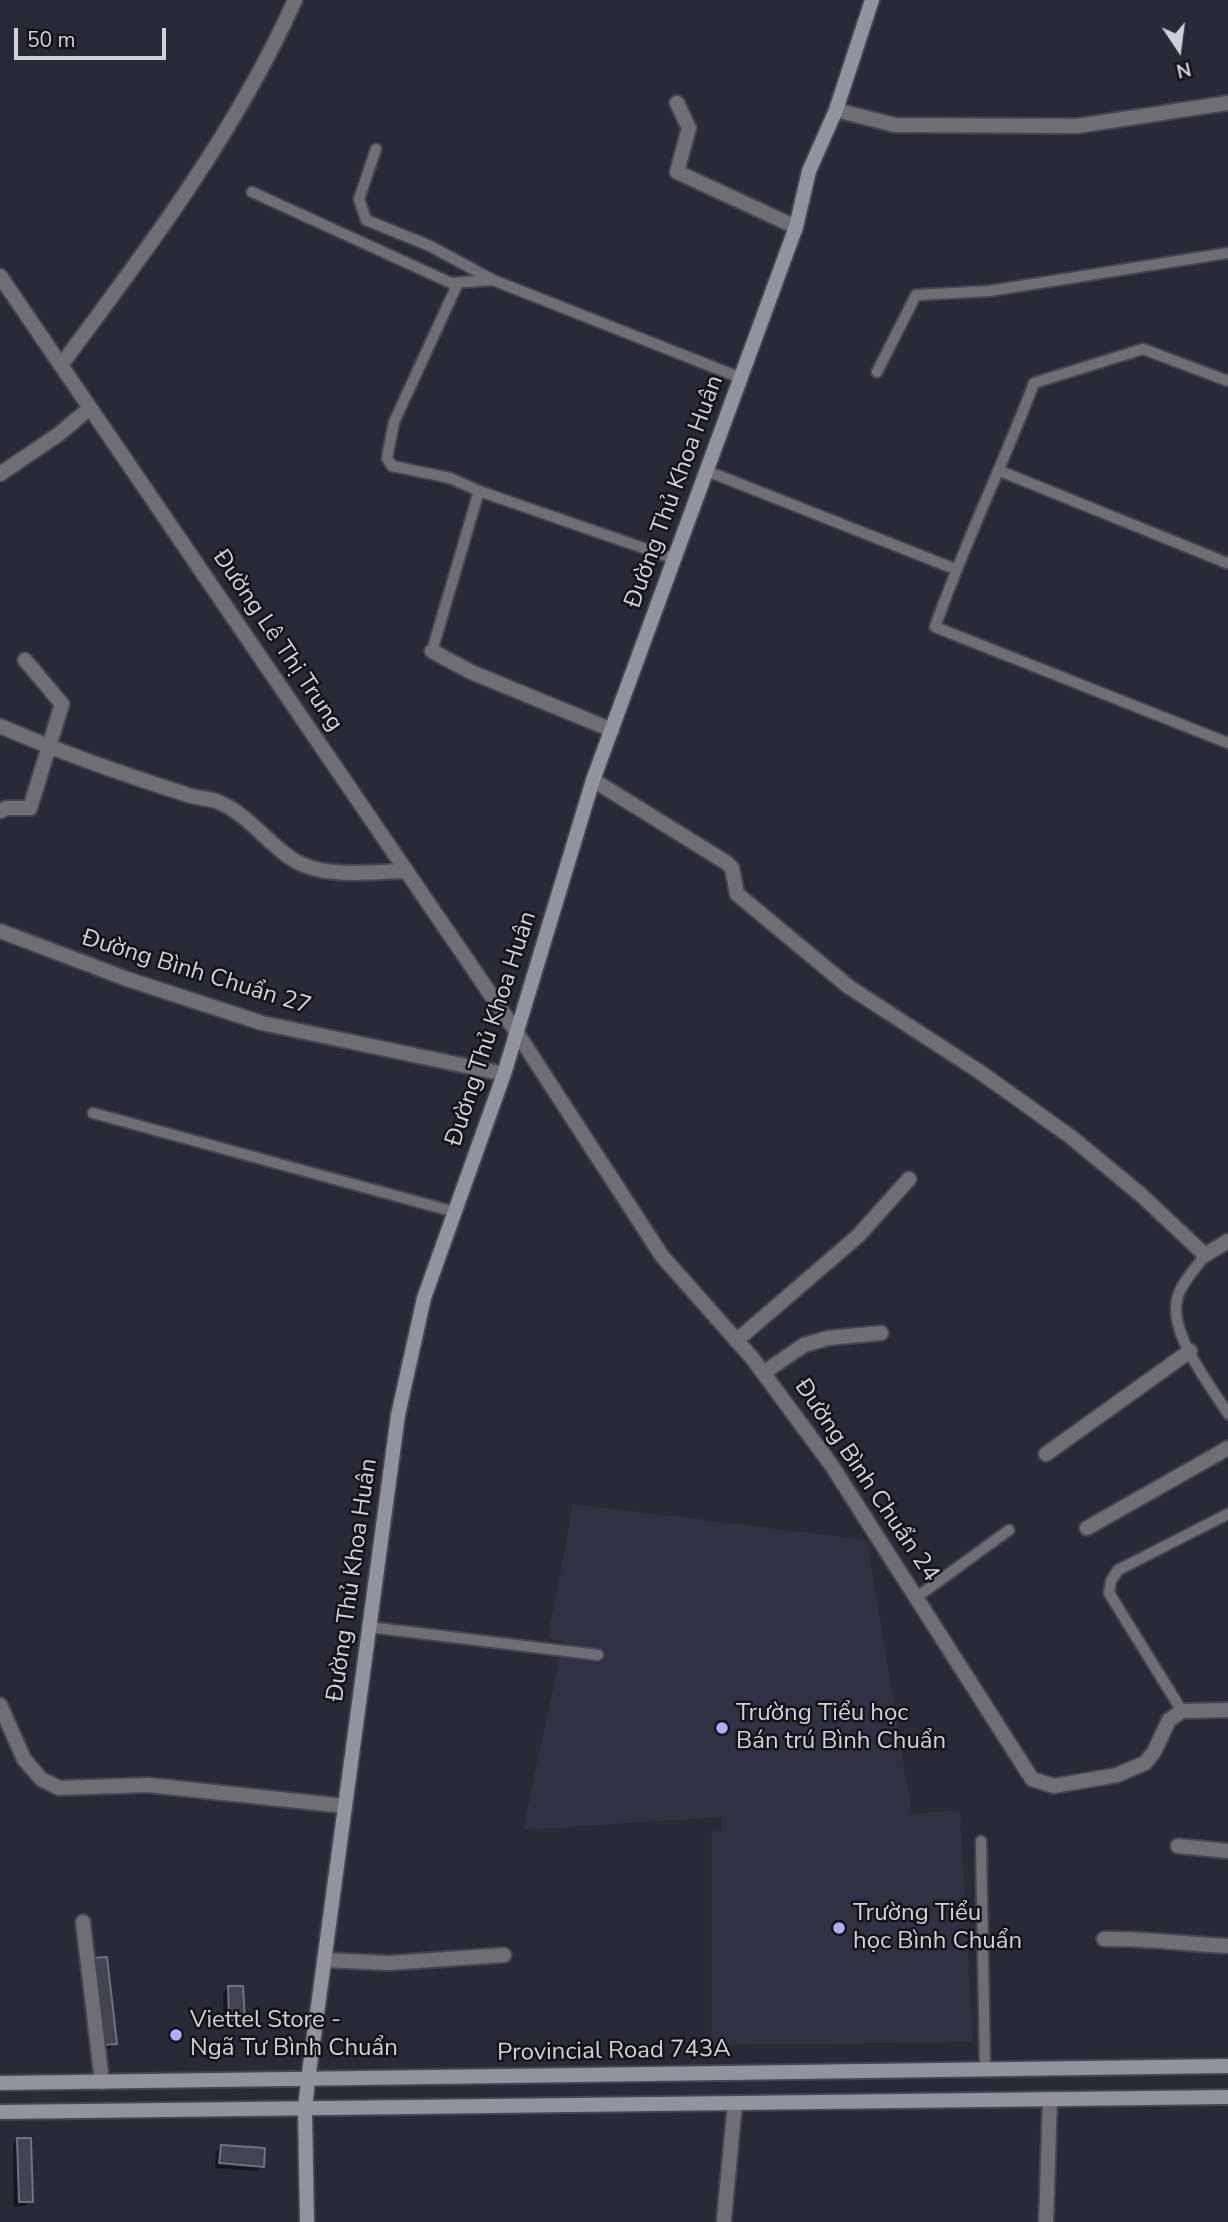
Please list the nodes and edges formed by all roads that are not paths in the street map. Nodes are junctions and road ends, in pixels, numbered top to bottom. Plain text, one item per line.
1 (295, 0) edge
2 (872, 0) edge
3 (677, 103) dead end
4 (1228, 103) edge
5 (836, 110) junction
6 (376, 149) dead end
7 (252, 191) dead end
8 (796, 227) junction
9 (1228, 253) edge
10 (0, 276) edge
11 (493, 280) junction
12 (458, 283) junction
13 (61, 365) junction
14 (877, 372) dead end
15 (741, 378) junction
16 (1228, 382) edge
17 (90, 408) junction
18 (707, 471) junction
19 (1000, 471) junction
20 (0, 474) edge
21 (480, 491) junction
22 (675, 559) junction
23 (1227, 563) edge
24 (955, 569) junction
25 (432, 651) joint
26 (25, 660) dead end
27 (0, 726) edge
28 (612, 730) junction
29 (1228, 743) edge
30 (50, 748) junction
31 (593, 780) junction
32 (0, 811) edge
33 (406, 871) junction
34 (0, 931) edge
35 (517, 1033) junction
36 (505, 1074) junction
37 (93, 1113) dead end
38 (909, 1179) dead end
39 (455, 1212) junction
40 (1228, 1241) edge
41 (1205, 1255) junction
42 (881, 1333) dead end
43 (737, 1341) junction
44 (1190, 1351) junction
45 (763, 1373) junction
46 (1228, 1414) edge
47 (1228, 1448) edge
48 (1046, 1454) dead end
49 (1228, 1514) edge
50 (1087, 1528) dead end
51 (1009, 1530) dead end
52 (917, 1597) junction
53 (369, 1627) junction
54 (598, 1655) dead end
55 (0, 1705) edge
56 (1228, 1710) edge
57 (1182, 1711) junction
58 (345, 1805) junction
59 (981, 1840) dead end
60 (1178, 1846) dead end
61 (1228, 1851) edge
62 (83, 1922) dead end
63 (1104, 1939) dead end
64 (1228, 1946) edge
65 (504, 1955) dead end
66 (324, 1959) junction
67 (1228, 2066) edge
68 (985, 2069) junction
69 (308, 2080) junction
70 (0, 2082) edge
71 (102, 2082) junction
72 (1228, 2097) edge
73 (1050, 2099) junction
74 (735, 2103) junction
75 (305, 2109) junction
76 (0, 2112) edge
77 (724, 2219) dead end
78 (307, 2222) edge
79 (1046, 2222) edge

1 - 13 street
2 - 5 main road, Đường Thủ Khoa Huân
3 - 8 street
4 - 5 street
5 - 8 main road, Đường Thủ Khoa Huân
6 - 11 lane
7 - 12 lane
8 - 15 main road, Đường Thủ Khoa Huân
9 - 14 lane
10 - 13 street, Đường Lê Thị Trung
11 - 12 lane
11 - 15 lane
12 - 21 lane
13 - 17 street, Đường Lê Thị Trung
15 - 18 main road, Đường Thủ Khoa Huân
16 - 19 lane
17 - 20 street
17 - 33 street, Đường Lê Thị Trung
18 - 22 main road, Đường Thủ Khoa Huân
18 - 24 lane
19 - 23 lane
19 - 24 lane
21 - 22 lane
21 - 25 lane
22 - 28 main road, Đường Thủ Khoa Huân
24 - 29 lane
25 - 28 street
26 - 30 street
27 - 30 street
28 - 31 main road, Đường Thủ Khoa Huân
30 - 32 street
30 - 33 street
31 - 35 main road, Đường Thủ Khoa Huân
31 - 41 street
33 - 35 street, Đường Lê Thị Trung
34 - 36 street, Đường Bình Chuẩn 27
35 - 36 main road, Đường Thủ Khoa Huân
35 - 43 street, Đường Bình Chuẩn 24
36 - 39 main road, Đường Thủ Khoa Huân
37 - 39 lane
38 - 43 street
39 - 53 main road, Đường Thủ Khoa Huân
40 - 41 street
41 - 44 lane
42 - 45 street
43 - 45 street, Đường Bình Chuẩn 24
44 - 46 lane
44 - 48 street
45 - 52 street, Đường Bình Chuẩn 24
47 - 50 street
49 - 57 lane
51 - 52 lane
52 - 57 street, Đường Bình Chuẩn 24
53 - 54 lane
53 - 58 main road, Đường Thủ Khoa Huân
55 - 58 street
56 - 57 street
58 - 66 main road, Đường Thủ Khoa Huân
59 - 68 lane
60 - 61 street
62 - 71 street
63 - 64 street
65 - 66 street
66 - 69 main road, Đường Thủ Khoa Huân
67 - 68 main road, Provincial Road 743A
68 - 69 main road, Provincial Road 743A
69 - 71 main road, Provincial Road 743A
69 - 75 main road, Đường Thủ Khoa Huân
70 - 71 main road, Provincial Road 743A
72 - 73 main road
73 - 74 main road
73 - 79 street
74 - 75 main road
74 - 77 street
75 - 76 main road
75 - 78 main road, Đường Thủ Khoa Huân

